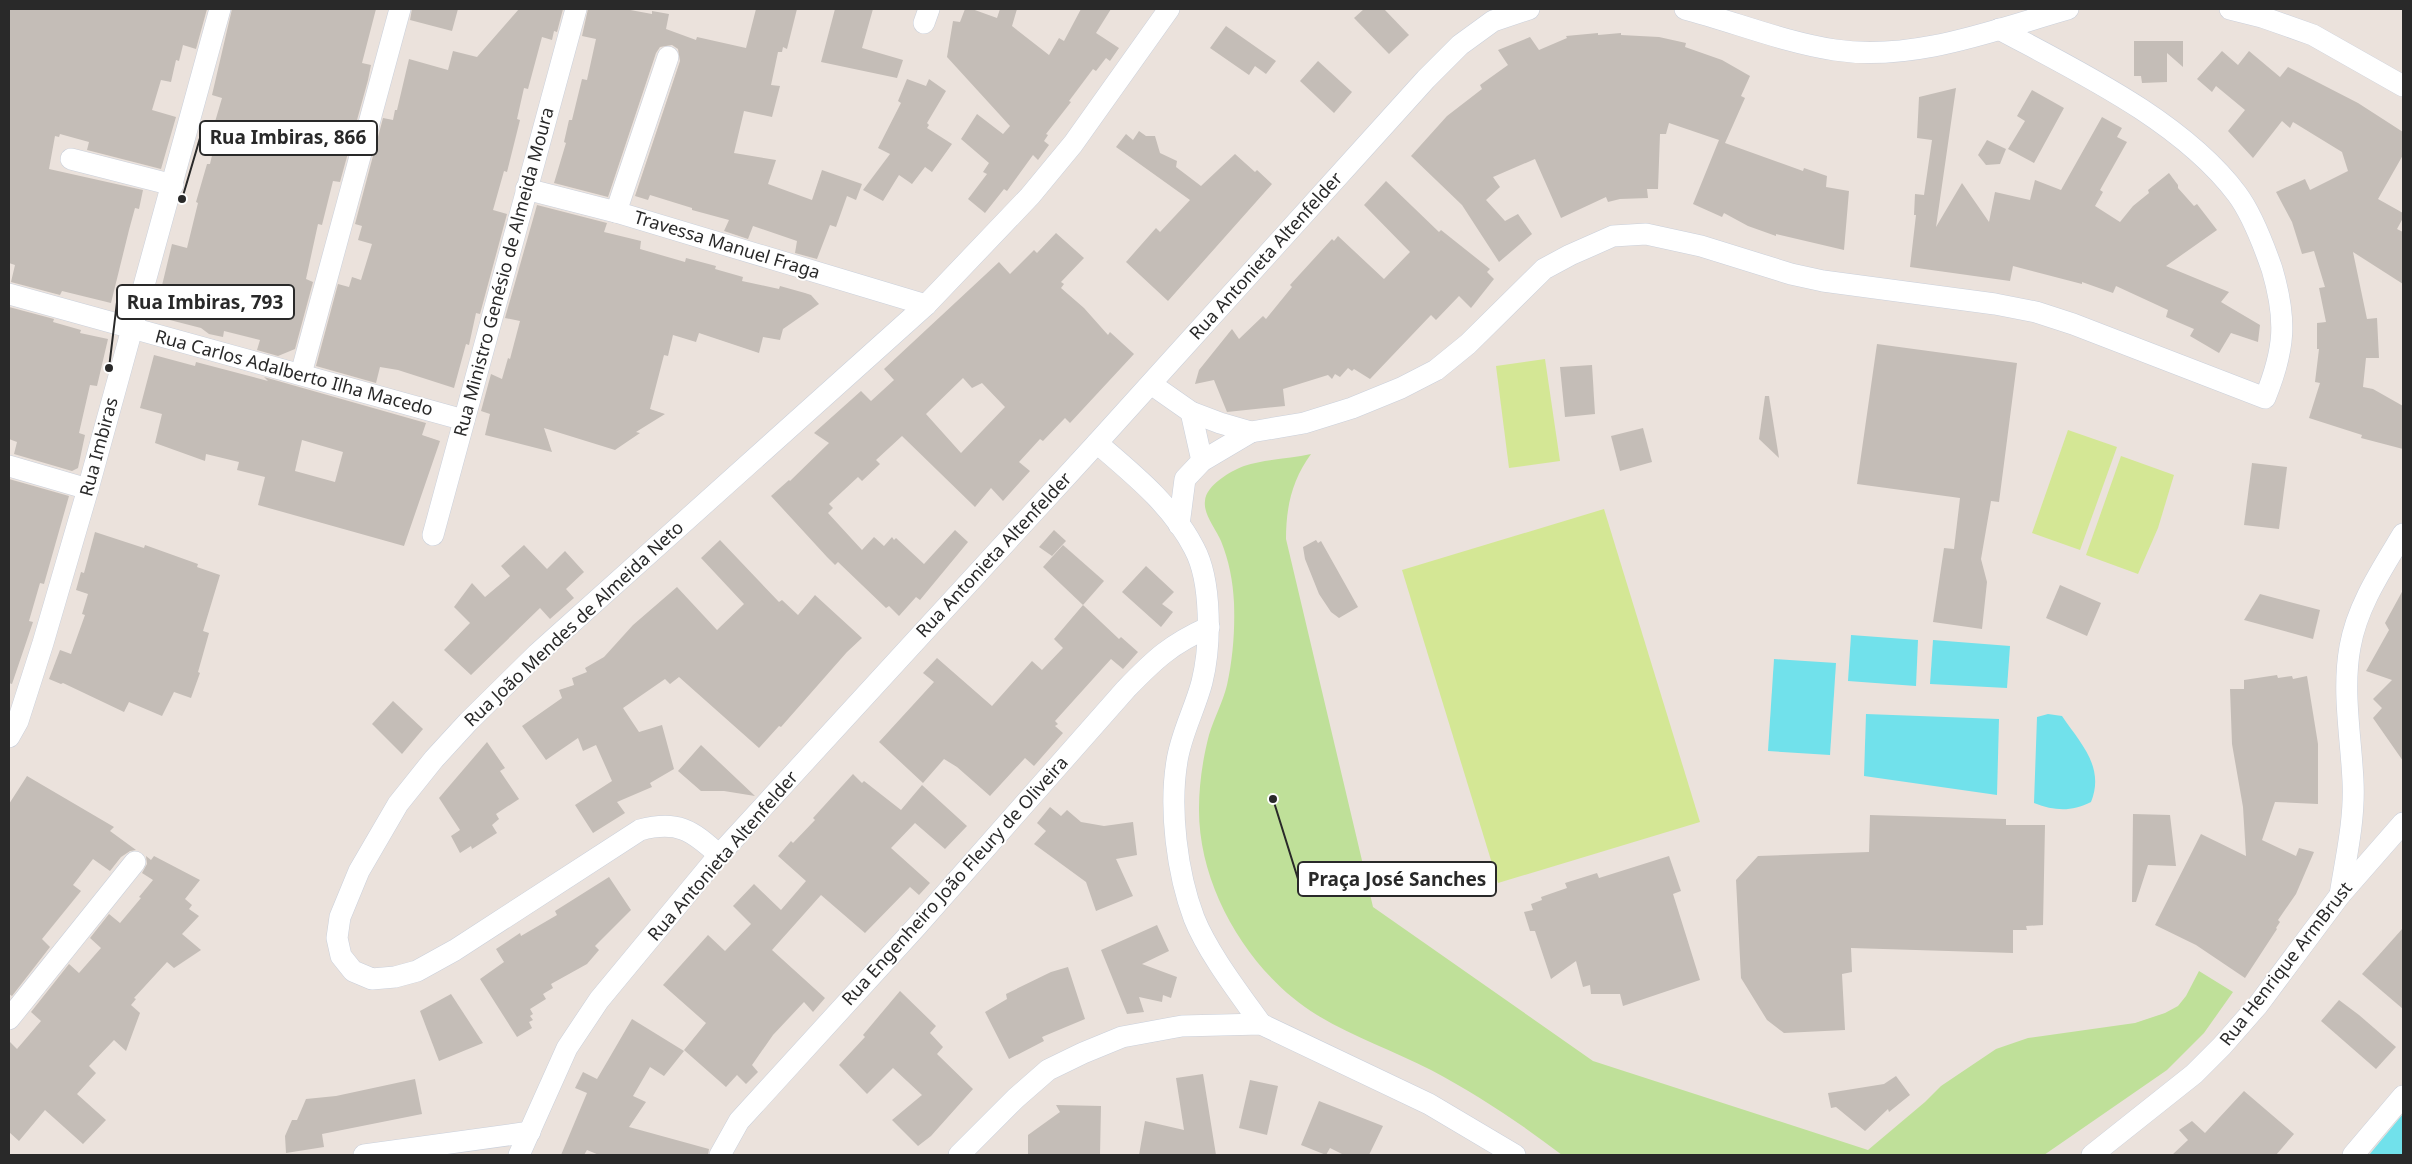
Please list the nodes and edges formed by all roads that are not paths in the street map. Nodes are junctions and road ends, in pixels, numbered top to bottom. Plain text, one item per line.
1 (220, 9) edge
2 (400, 9) edge
3 (576, 9) edge
4 (1169, 9) edge
5 (1529, 9) edge
6 (1685, 9) edge
7 (2068, 9) edge
8 (2230, 9) edge
9 (1717, 13) edge
10 (1999, 29) junction
11 (668, 57) dead end
12 (2403, 86) edge
13 (71, 159) dead end
14 (173, 184) junction
15 (526, 189) junction
16 (616, 212) junction
17 (9, 294) edge
18 (926, 305) junction
19 (131, 328) junction
20 (301, 374) junction
21 (1150, 384) junction
22 (1191, 412) junction
23 (464, 420) junction
24 (1251, 432) junction
25 (1097, 443) junction
26 (1202, 460) junction
27 (9, 466) edge
28 (1185, 479) junction
29 (1147, 485) junction
30 (88, 489) junction
31 (1179, 525) junction
32 (2403, 534) edge
33 (433, 535) dead end
34 (1208, 627) junction
35 (9, 737) edge
36 (2403, 823) edge
37 (719, 855) junction
38 (135, 862) dead end
39 (2340, 896) junction
40 (9, 1019) edge
41 (1261, 1024) junction
42 (2403, 1096) edge
43 (530, 1132) junction
44 (364, 1155) edge
45 (519, 1155) edge
46 (720, 1155) edge
47 (959, 1155) edge
48 (1515, 1155) edge
49 (2092, 1155) edge
50 (2353, 1155) edge

1 - 14 street, Rua Imbiras
2 - 20 street
3 - 15 street, Rua Ministro Genésio de Almeida Moura
4 - 18 street, Rua João Mendes de Almeida Neto
5 - 21 street, Rua Antonieta Altenfelder
6 - 9 street
7 - 10 street
8 - 12 street
9 - 10 street
10 - 24 street
11 - 16 street
13 - 14 street
14 - 19 street, Rua Imbiras
15 - 16 street, Travessa Manuel Fraga
15 - 23 street, Rua Ministro Genésio de Almeida Moura
16 - 18 street, Travessa Manuel Fraga
17 - 19 street, Rua Carlos Adalberto Ilha Macedo
18 - 37 street, Rua João Mendes de Almeida Neto
19 - 20 street, Rua Carlos Adalberto Ilha Macedo
19 - 30 street, Rua Imbiras
20 - 23 street, Rua Carlos Adalberto Ilha Macedo
21 - 22 street
21 - 25 street, Rua Antonieta Altenfelder
22 - 24 street
22 - 26 street
23 - 33 street, Rua Ministro Genésio de Almeida Moura
24 - 26 street
25 - 29 street
25 - 37 street, Rua Antonieta Altenfelder
26 - 28 street
27 - 30 street
28 - 29 street
28 - 31 street
29 - 31 street
30 - 35 street, Rua Imbiras
31 - 34 street
32 - 39 street
34 - 41 street
34 - 46 street, Rua Engenheiro João Fleury de Oliveira
36 - 39 street, Rua Henrique ArmBrust
37 - 43 street, Rua Antonieta Altenfelder
38 - 40 street
39 - 49 street, Rua Henrique ArmBrust
41 - 47 street
41 - 48 street
42 - 50 street
43 - 44 street
43 - 45 street, Rua Antonieta Altenfelder

